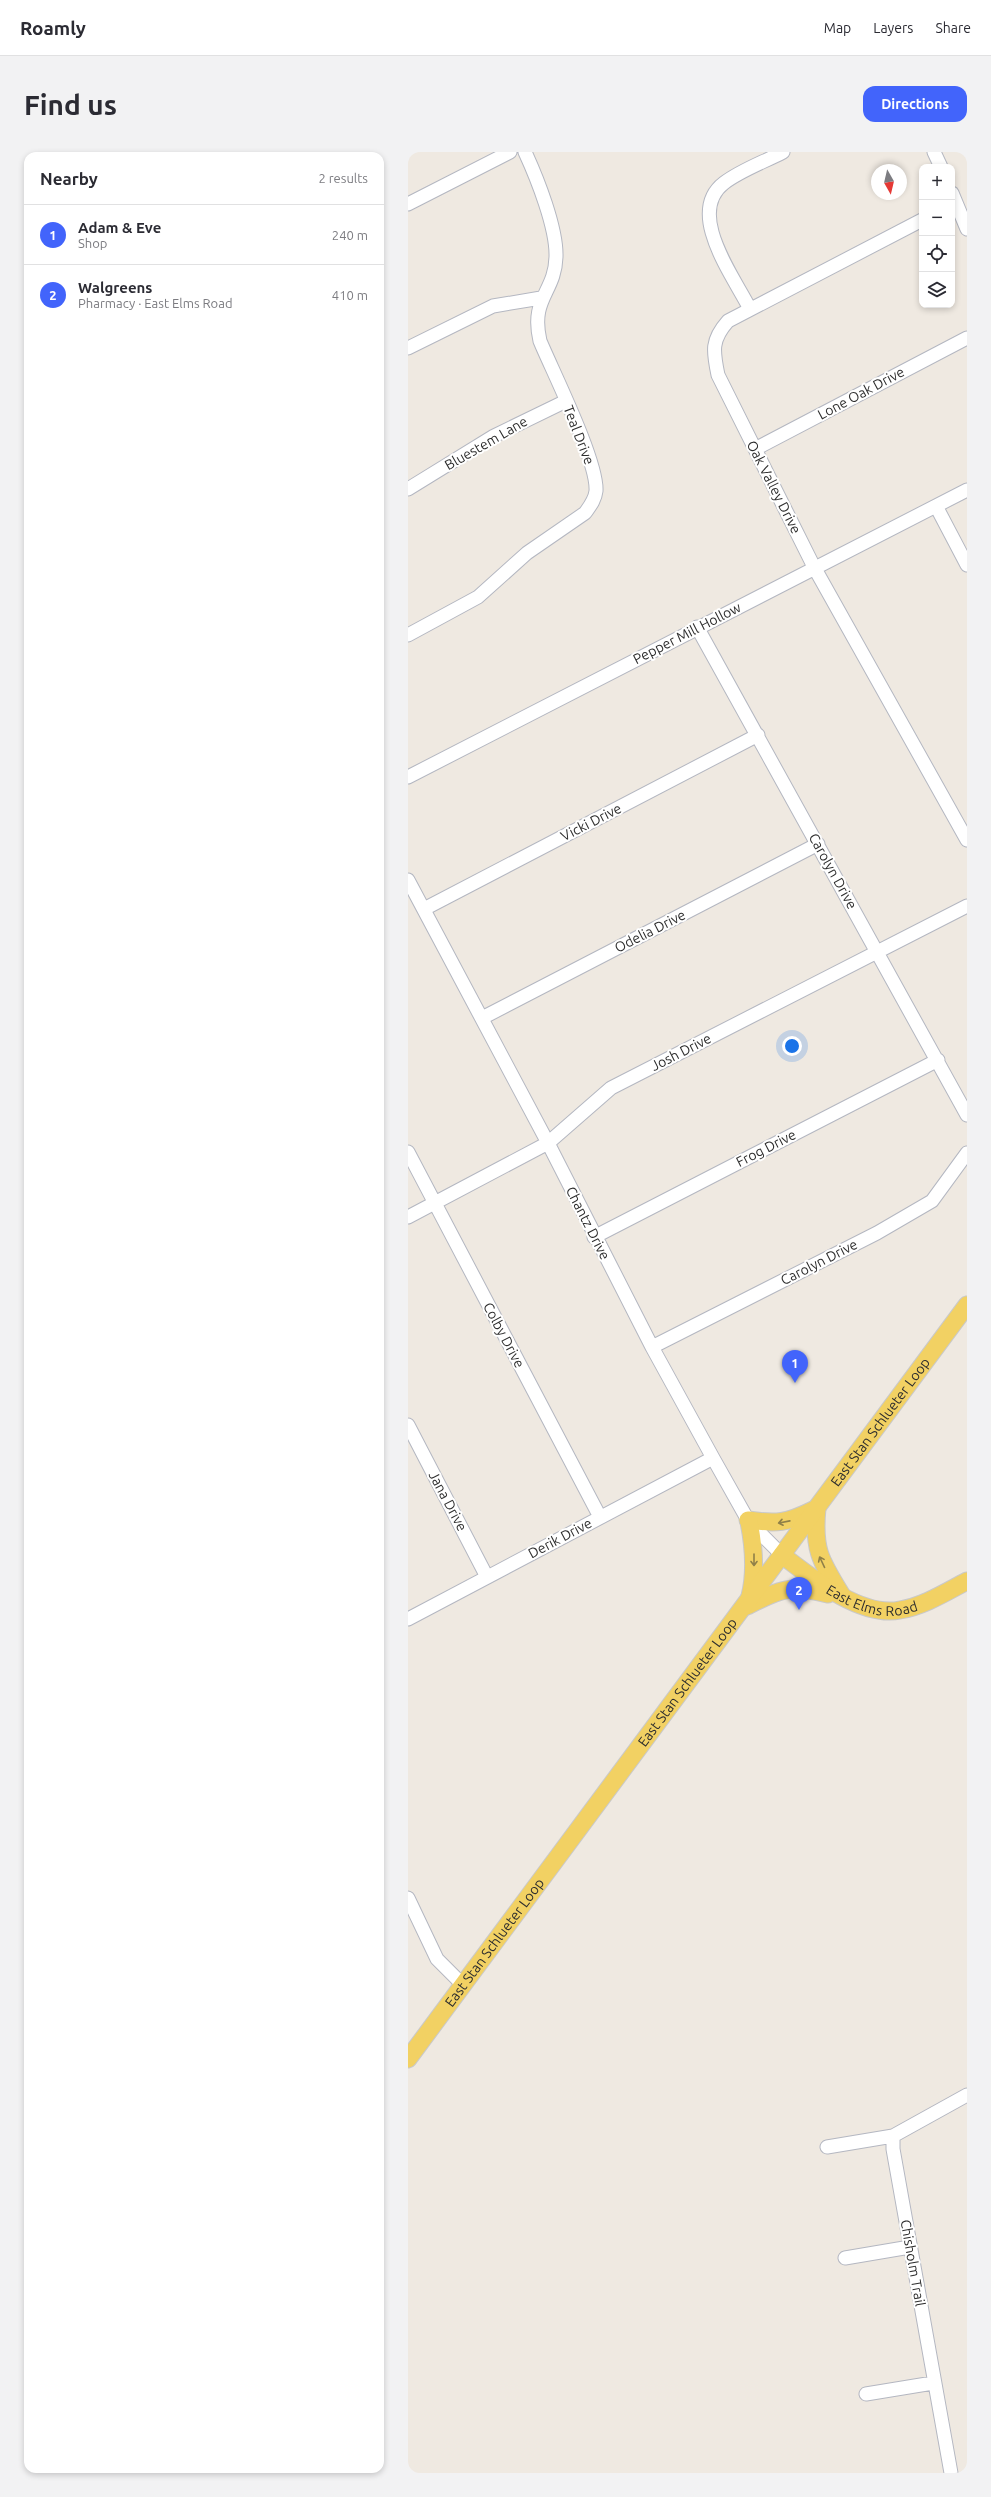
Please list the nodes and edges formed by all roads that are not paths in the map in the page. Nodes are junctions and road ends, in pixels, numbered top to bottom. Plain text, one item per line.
1 (510, 152) edge
2 (525, 152) edge
3 (784, 152) edge
4 (934, 152) edge
5 (940, 164) edge
6 (408, 204) edge
7 (955, 204) edge
8 (919, 222) edge
9 (967, 229) edge
10 (541, 298) junction
11 (750, 309) junction
12 (967, 338) edge
13 (408, 348) edge
14 (566, 401) junction
15 (755, 449) junction
16 (408, 490) edge
17 (967, 490) edge
18 (936, 506) junction
19 (967, 565) edge
20 (814, 568) junction
21 (697, 627) junction
22 (408, 635) edge
23 (758, 735) junction
24 (408, 777) edge
25 (967, 840) edge
26 (818, 844) junction
27 (408, 880) edge
28 (967, 906) edge
29 (424, 909) junction
30 (876, 951) junction
31 (482, 1018) junction
32 (938, 1060) junction
33 (967, 1115) edge
34 (548, 1144) junction
35 (408, 1152) edge
36 (967, 1153) edge
37 (435, 1203) junction
38 (408, 1217) edge
39 (594, 1237) junction
40 (967, 1305) edge
41 (652, 1347) junction
42 (408, 1425) edge
43 (713, 1458) junction
44 (817, 1508) junction
45 (600, 1517) junction
46 (748, 1521) junction
47 (782, 1555) junction
48 (487, 1577) junction
49 (967, 1581) edge
50 (842, 1596) junction
51 (746, 1604) junction
52 (408, 1619) edge
53 (408, 1898) edge
54 (462, 1984) junction
55 (408, 2059) edge
56 (967, 2095) edge
57 (894, 2136) junction
58 (827, 2147) dead end
59 (910, 2247) junction
60 (845, 2258) dead end
61 (934, 2384) junction
62 (866, 2394) dead end
63 (951, 2473) edge

1 - 6 street
2 - 10 street, Teal Drive
3 - 11 street
4 - 5 street
7 - 9 street
8 - 11 street, Oak Valley Drive
10 - 13 street
10 - 14 street, Teal Drive
11 - 15 street, Oak Valley Drive
12 - 15 street, Lone Oak Drive
14 - 16 street, Bluestem Lane
14 - 22 street, Teal Drive
15 - 20 street, Oak Valley Drive
17 - 18 street, Pepper Mill Hollow
18 - 19 street
18 - 20 street, Pepper Mill Hollow
20 - 21 street, Pepper Mill Hollow
20 - 25 street, Oak Valley Drive
21 - 23 street, Carolyn Drive
21 - 24 street, Pepper Mill Hollow
23 - 26 street, Carolyn Drive
23 - 29 street, Vicki Drive
26 - 30 street, Carolyn Drive
26 - 31 street, Odelia Drive
27 - 29 street, Chantz Drive
28 - 30 street, Josh Drive
29 - 31 street, Chantz Drive
30 - 32 street, Carolyn Drive
30 - 34 street, Josh Drive
31 - 34 street, Chantz Drive
32 - 33 street, Carolyn Drive
32 - 39 street, Frog Drive
34 - 37 street, Josh Drive
34 - 39 street, Chantz Drive
35 - 37 street, Colby Drive
36 - 41 street, Carolyn Drive
37 - 38 street, Josh Drive
37 - 45 street, Colby Drive
39 - 41 street, Chantz Drive
40 - 44 main road, East Stan Schlueter Loop
41 - 43 street, Chantz Drive
42 - 48 street, Jana Drive
43 - 45 street, Derik Drive
43 - 46 street, Chantz Drive
44 -> 46 main road
44 - 47 main road, East Stan Schlueter Loop
50 -> 44 main road
45 - 48 street, Derik Drive
46 - 47 street, Chantz Drive
46 -> 51 main road
47 - 50 main road, East Elms Road
47 - 51 main road, East Stan Schlueter Loop
48 - 52 street, Derik Drive
49 - 50 main road, East Elms Road
50 - 51 main road
51 - 54 main road, East Stan Schlueter Loop
53 - 54 street
54 - 55 main road, East Stan Schlueter Loop
56 - 57 street
57 - 58 street
57 - 59 street, Chisholm Trail
59 - 60 street
59 - 61 street, Chisholm Trail
61 - 62 street
61 - 63 street, Chisholm Trail

